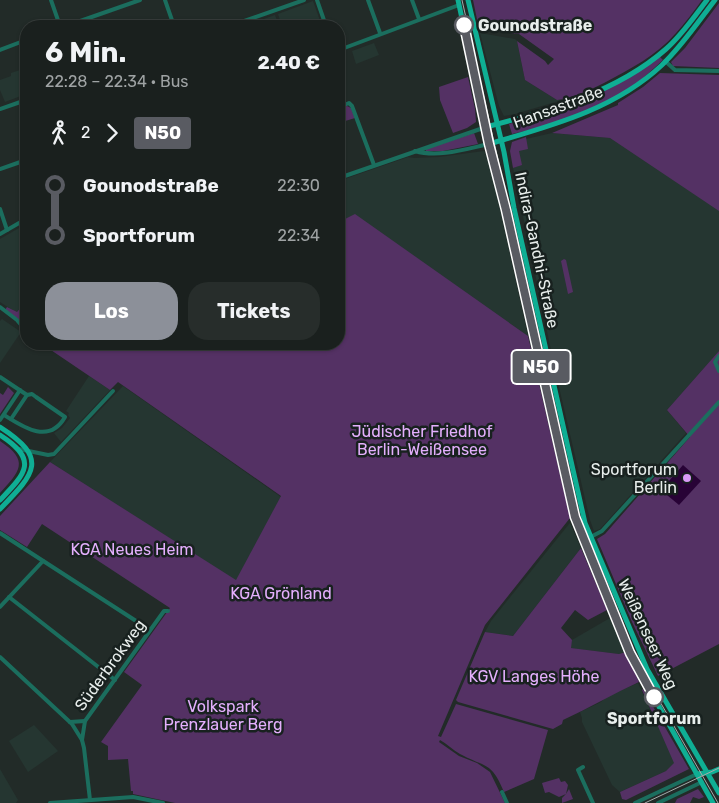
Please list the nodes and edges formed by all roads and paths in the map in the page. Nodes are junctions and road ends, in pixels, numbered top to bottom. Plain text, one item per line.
1 (51, 0) edge
2 (140, 0) edge
3 (165, 0) edge
4 (288, 0) edge
5 (304, 0) edge
6 (317, 0) edge
7 (368, 0) edge
8 (412, 0) edge
9 (468, 0) edge
10 (707, 0) edge
11 (715, 0) edge
12 (458, 2) edge
13 (290, 5) junction
14 (419, 19) junction
15 (58, 20) edge
16 (83, 20) edge
17 (172, 20) edge
18 (247, 20) edge
19 (324, 20) edge
20 (380, 33) junction
21 (20, 42) edge
22 (345, 48) edge
23 (0, 50) edge
24 (666, 61) junction
25 (719, 71) edge
26 (20, 102) edge
27 (345, 104) edge
28 (0, 109) edge
29 (497, 124) junction
30 (486, 127) junction
31 (501, 141) junction
32 (489, 144) junction
33 (415, 151) junction
34 (20, 162) edge
35 (374, 165) junction
36 (0, 170) edge
37 (345, 176) edge
38 (514, 208) junction
39 (0, 209) edge
40 (506, 210) junction
41 (20, 222) edge
42 (7, 230) junction
43 (0, 234) edge
44 (0, 307) edge
45 (20, 324) edge
46 (719, 356) edge
47 (719, 371) edge
48 (0, 377) edge
49 (20, 390) junction
50 (113, 391) dead end
51 (27, 395) junction
52 (719, 402) edge
53 (4, 414) junction
54 (11, 419) junction
55 (0, 420) edge
56 (0, 427) edge
57 (0, 435) edge
58 (19, 449) junction
59 (28, 451) junction
60 (39, 453) junction
61 (31, 461) junction
62 (0, 500) edge
63 (581, 506) joint
64 (0, 509) edge
65 (574, 514) joint
66 (0, 533) edge
67 (591, 538) junction
68 (584, 541) junction
69 (43, 561) junction
70 (614, 593) junction
71 (606, 596) junction
72 (9, 597) junction
73 (0, 607) edge
74 (168, 611) dead end
75 (150, 630) junction
76 (0, 657) edge
77 (642, 658) junction
78 (635, 662) junction
79 (115, 680) junction
80 (85, 721) junction
81 (70, 722) junction
82 (82, 740) junction
83 (583, 767) dead end
84 (719, 769) edge
85 (709, 773) junction
86 (697, 774) junction
87 (702, 782) junction
88 (502, 792) dead end
89 (719, 793) edge
90 (133, 797) junction
91 (90, 800) junction
92 (50, 803) edge
93 (133, 803) edge
94 (162, 803) edge
95 (506, 803) edge
96 (593, 803) edge
97 (635, 803) edge
98 (658, 803) edge
99 (713, 803) edge

1 - 15 street
2 - 16 street
3 - 17 street
4 - 13 street
5 - 13 street
6 - 19 street
7 - 20 street
8 - 14 street
9 - 29 main road, Indira-Gandhi-Straße
10 - 29 main road, Hansastraße
11 - 24 main road, Hansastraße
12 - 14 street
12 - 30 main road, Indira-Gandhi-Straße
13 - 18 street
14 - 20 street
20 - 22 street
21 - 23 street
24 - 25 street
24 - 31 main road, Hansastraße
26 - 28 street
27 - 35 street
29 - 30 main road, Hansastraße
29 - 31 main road, Indira-Gandhi-Straße
30 - 32 main road, Indira-Gandhi-Straße
30 - 33 street
31 - 32 main road, Hansastraße
31 - 38 main road, Indira-Gandhi-Straße
32 - 33 street
32 - 40 main road, Indira-Gandhi-Straße
33 - 35 street
34 - 36 street
35 - 37 street
38 - 40 main road
38 - 63 main road, Indira-Gandhi-Straße
39 - 42 street
40 - 65 main road, Indira-Gandhi-Straße
41 - 42 street
42 - 43 street
44 - 45 street
46 - 47 street
48 - 49 street
49 - 51 street
49 - 53 street
50 - 60 street
51 - 54 street
51 - 54 street
52 - 67 street
53 - 54 street
53 - 55 street
56 - 59 main road
57 - 58 main road
58 - 59 street
58 - 62 main road
59 - 60 street
59 - 61 main road
60 - 61 street
61 - 64 main road
63 - 67 main road, Weißenseer Weg
65 - 68 main road, Weißenseer Weg
66 - 69 street
67 - 68 street
67 - 70 main road, Weißenseer Weg
68 - 71 main road, Weißenseer Weg
69 - 72 street
69 - 75 street
70 - 71 main road
70 - 77 main road, Weißenseer Weg
71 - 78 main road, Weißenseer Weg
72 - 73 street
72 - 79 street
74 - 75 street, Süderbrokweg
75 - 79 street, Süderbrokweg
76 - 81 street
77 - 78 main road
77 - 85 main road, Weißenseer Weg
78 - 86 main road, Weißenseer Weg
79 - 80 street, Süderbrokweg
80 - 81 street
80 - 82 street, Süderbrokweg
81 - 82 street
82 - 91 street
83 - 96 street
84 - 85 main road
85 - 86 main road
85 - 87 main road
85 - 89 main road, Weißenseer Weg
86 - 87 main road, Weißenseer Weg
86 - 97 street
87 - 98 street
87 - 99 main road, Weißenseer Weg
88 - 95 street
90 - 91 street
90 - 93 street
90 - 94 street
91 - 92 street

